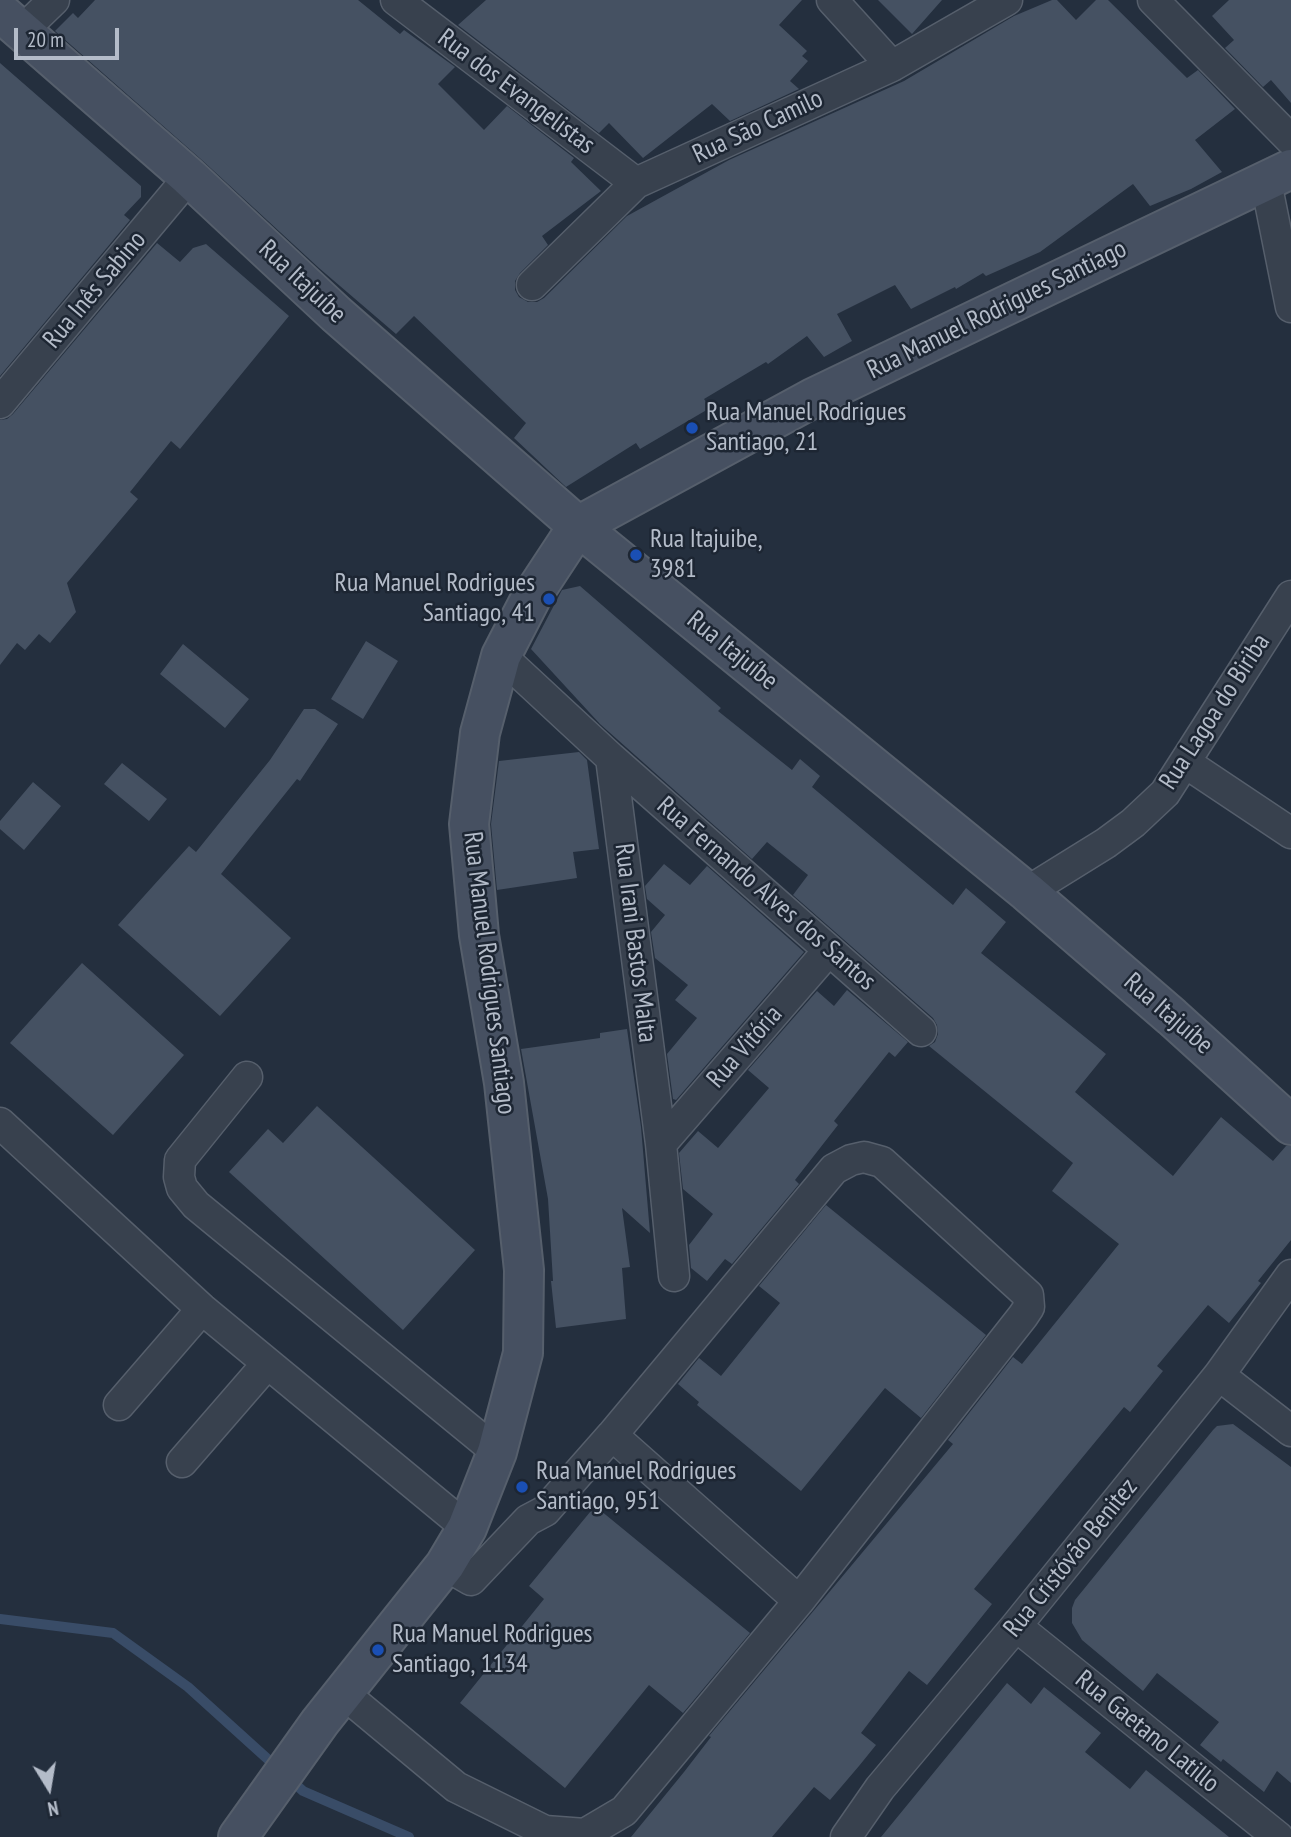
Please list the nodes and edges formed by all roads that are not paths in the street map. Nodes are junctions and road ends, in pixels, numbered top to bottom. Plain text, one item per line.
1 (54, 0) edge
2 (396, 0) edge
3 (832, 0) edge
4 (1007, 0) edge
5 (1153, 0) edge
6 (12, 21) edge
7 (892, 66) junction
8 (1291, 139) edge
9 (1278, 175) edge
10 (189, 177) junction
11 (636, 183) junction
12 (532, 285) dead end
13 (1291, 304) edge
14 (0, 403) edge
15 (579, 526) junction
16 (1291, 596) edge
17 (501, 656) junction
18 (611, 758) junction
19 (1186, 763) junction
20 (1291, 833) edge
21 (1027, 892) junction
22 (829, 950) junction
23 (920, 1031) dead end
24 (247, 1077) dead end
25 (0, 1123) edge
26 (1291, 1125) edge
27 (660, 1144) junction
28 (1291, 1275) edge
29 (674, 1276) dead end
30 (202, 1309) junction
31 (267, 1364) junction
32 (1219, 1375) junction
33 (119, 1405) dead end
34 (1291, 1431) edge
35 (612, 1435) junction
36 (497, 1452) junction
37 (182, 1462) dead end
38 (467, 1528) junction
39 (445, 1565) junction
40 (799, 1601) junction
41 (1016, 1626) junction
42 (332, 1707) junction
43 (238, 1837) edge
44 (846, 1837) edge
45 (1278, 1837) edge

1 - 6 street
2 - 11 street, Rua dos Evangelistas
3 - 7 street
4 - 7 street, Rua São Camilo
5 - 8 street
6 - 10 main road, Rua Itajuíbe
7 - 11 street, Rua São Camilo
9 - 13 street
9 - 15 main road, Rua Manuel Rodrigues Santiago
10 - 14 street, Rua Inês Sabino
10 - 15 main road, Rua Itajuíbe
11 - 12 street, Rua São Camilo
15 - 17 main road, Rua Manuel Rodrigues Santiago
15 - 21 main road, Rua Itajuíbe
16 - 19 street, Rua Lagoa do Biriba
17 - 18 street
17 - 36 main road, Rua Manuel Rodrigues Santiago
18 - 22 street, Rua Fernando Alves dos Santos
18 - 27 street, Rua Irani Bastos Malta
19 - 20 street
19 - 21 street, Rua Lagoa do Biriba
21 - 26 main road, Rua Itajuíbe
22 - 23 street, Rua Fernando Alves dos Santos
22 - 27 street, Rua Vitória
24 - 36 street
25 - 30 street
27 - 29 street, Rua Irani Bastos Malta
28 - 32 street, Rua Cristóvão Benitez
30 - 31 street
30 - 33 street
31 - 37 street
31 - 38 street
32 - 34 street
32 - 41 street, Rua Cristóvão Benitez
35 - 39 street
35 - 40 street
35 - 40 street
36 - 38 main road, Rua Manuel Rodrigues Santiago
38 - 39 main road, Rua Manuel Rodrigues Santiago
39 - 42 main road, Rua Manuel Rodrigues Santiago
40 - 42 street
41 - 44 street, Rua Cristóvão Benitez
41 - 45 street, Rua Gaetano Latillo
42 - 43 main road, Rua Manuel Rodrigues Santiago

